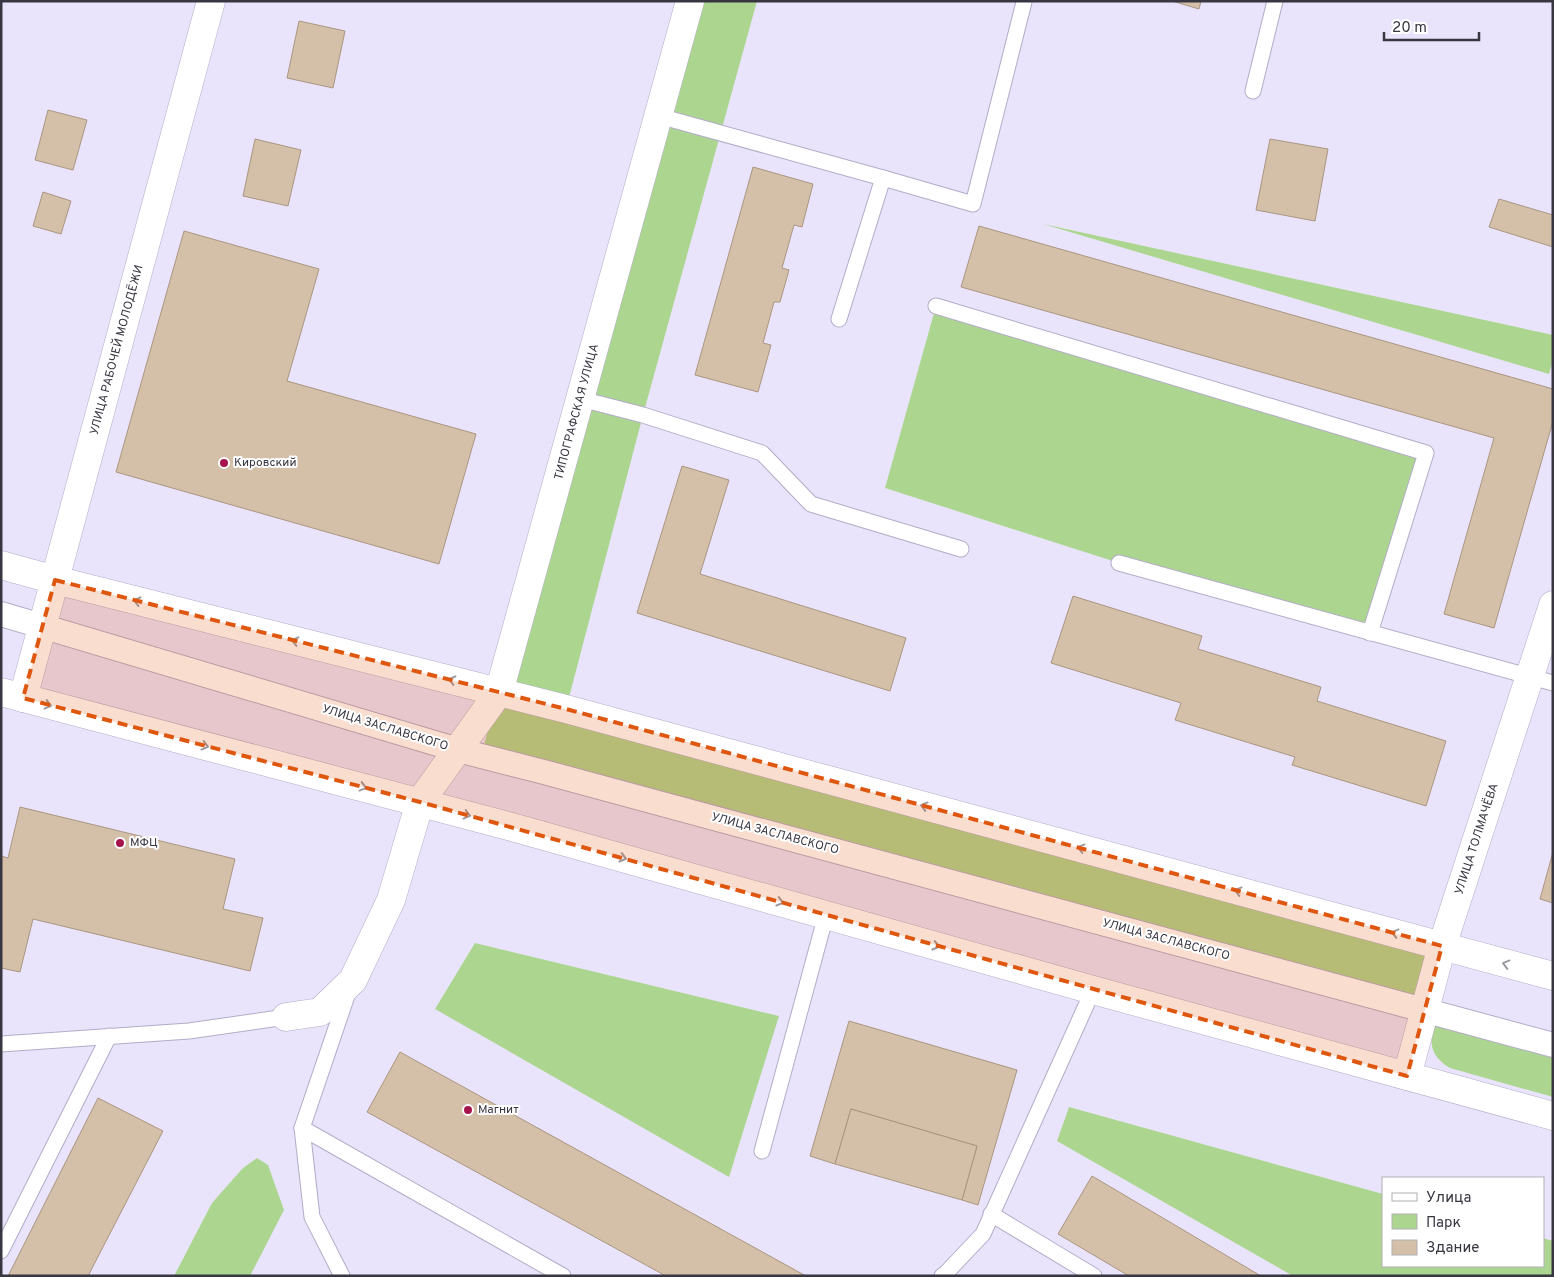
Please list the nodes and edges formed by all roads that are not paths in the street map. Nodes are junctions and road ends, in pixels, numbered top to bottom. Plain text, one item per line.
1 (211, 1) edge
2 (690, 1) edge
3 (1275, 1) edge
4 (1024, 2) edge
5 (1253, 91) dead end
6 (659, 116) junction
7 (883, 178) junction
8 (936, 306) dead end
9 (839, 318) dead end
10 (581, 398) junction
11 (961, 549) dead end
12 (1119, 563) dead end
13 (1, 565) edge
14 (55, 580) junction
15 (1553, 604) edge
16 (1, 614) edge
17 (42, 625) junction
18 (1370, 633) junction
19 (1541, 680) edge
20 (499, 692) junction
21 (12, 695) edge
22 (458, 750) junction
23 (420, 802) junction
24 (826, 915) junction
25 (1442, 946) junction
26 (1553, 976) edge
27 (353, 980) junction
28 (1093, 990) junction
29 (1425, 1010) junction
30 (286, 1017) joint
31 (109, 1036) junction
32 (1, 1044) edge
33 (1553, 1045) edge
34 (1407, 1076) junction
35 (1553, 1116) edge
36 (302, 1128) junction
37 (762, 1151) dead end
38 (992, 1214) junction
39 (1, 1251) edge
40 (342, 1276) edge
41 (563, 1276) edge
42 (942, 1276) edge
43 (1094, 1276) edge

1 - 14 street, УЛИЦА РАБОЧЕЙ МОЛОДЁЖИ
2 - 6 street, ТИПОГРАФСКАЯ УЛИЦА
3 - 5 lane
4 - 7 lane
6 - 7 lane
6 - 10 street, ТИПОГРАФСКАЯ УЛИЦА
7 - 9 lane
8 - 18 lane
10 - 11 lane
10 - 20 street, ТИПОГРАФСКАЯ УЛИЦА
12 - 18 lane
13 - 14 street
14 - 17 street, УЛИЦА РАБОЧЕЙ МОЛОДЁЖИ
20 -> 14 street
15 - 19 street, УЛИЦА ТОЛМАЧЁВА
16 - 17 street, УЛИЦА ЗАСЛАВСКОГО
17 - 21 street, УЛИЦА РАБОЧЕЙ МОЛОДЁЖИ
17 - 22 street, УЛИЦА ЗАСЛАВСКОГО
18 - 19 lane
19 - 25 street, УЛИЦА ТОЛМАЧЁВА
20 - 22 street, ТИПОГРАФСКАЯ УЛИЦА
25 -> 20 street
21 -> 23 street
22 - 23 street, ТИПОГРАФСКАЯ УЛИЦА
22 - 29 street, УЛИЦА ЗАСЛАВСКОГО
23 -> 24 street
23 - 27 street
24 -> 28 street
24 - 37 lane
26 -> 25 street
25 - 29 street, УЛИЦА ТОЛМАЧЁВА
27 - 30 street
27 - 36 lane
28 - 34 street
28 - 38 lane
29 - 33 street, УЛИЦА ЗАСЛАВСКОГО
29 - 34 street, УЛИЦА ТОЛМАЧЁВА
30 - 31 lane
31 - 32 lane
31 - 39 lane
34 - 35 street
36 - 40 lane
36 - 41 lane
38 - 42 lane
38 - 43 lane

